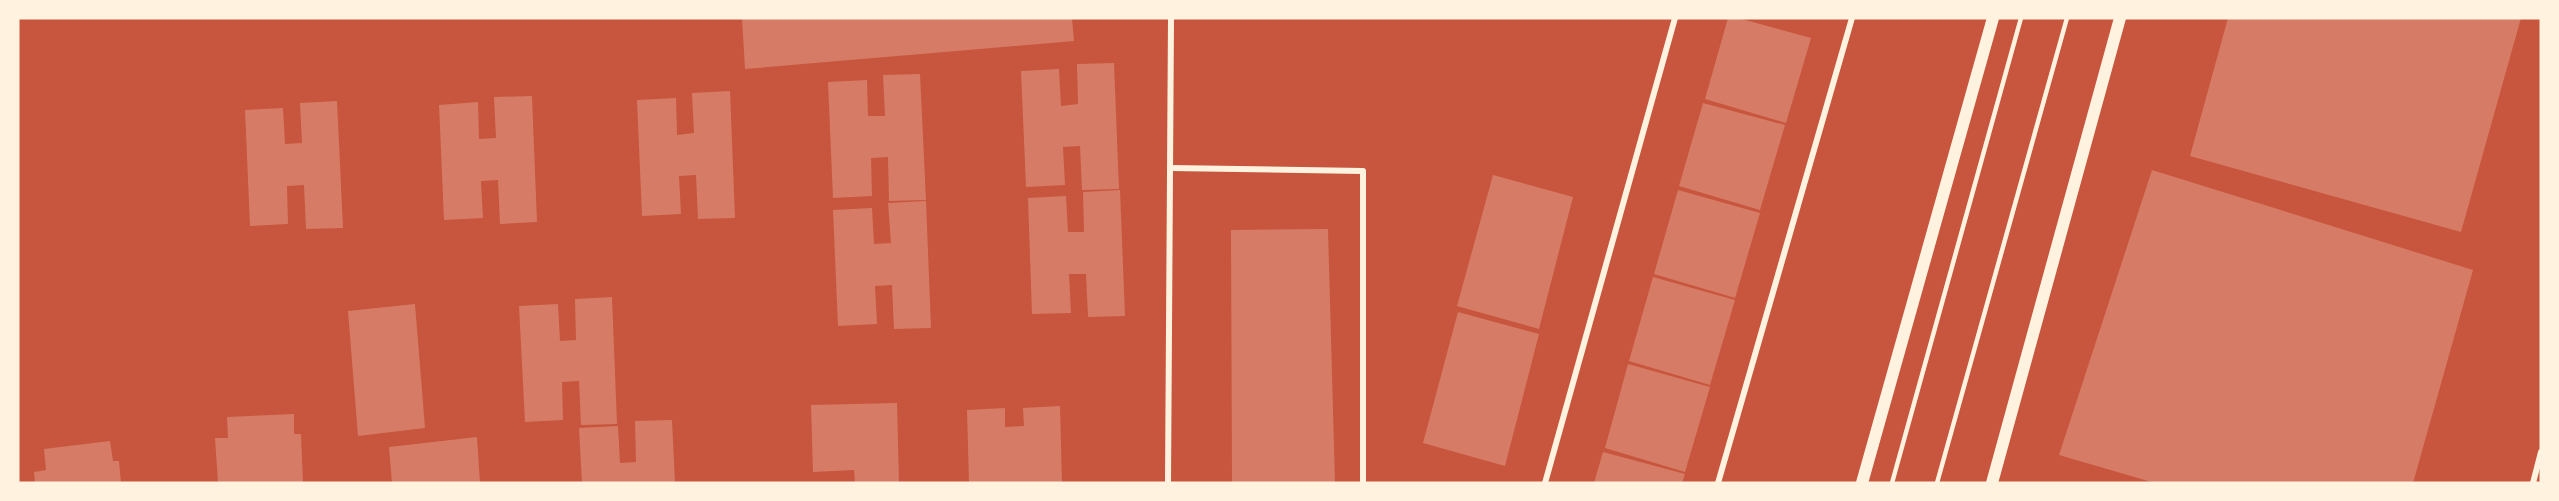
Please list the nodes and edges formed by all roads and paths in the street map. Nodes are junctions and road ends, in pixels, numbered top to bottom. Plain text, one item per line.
1 (1171, 18) edge
2 (1675, 18) edge
3 (1852, 18) edge
4 (1993, 18) edge
5 (2021, 18) edge
6 (2067, 18) edge
7 (2120, 18) edge
8 (1170, 168) junction
9 (2541, 452) edge
10 (1168, 483) edge
11 (1363, 483) edge
12 (1545, 483) edge
13 (1718, 483) edge
14 (1862, 483) edge
15 (1892, 483) edge
16 (1937, 483) edge
17 (1992, 483) edge
18 (2533, 483) edge

1 - 8 street
2 - 12 street
3 - 13 street
4 - 14 main road
5 - 15 lane
6 - 16 lane
7 - 17 main road
8 - 10 street
8 - 11 street
9 - 18 street

